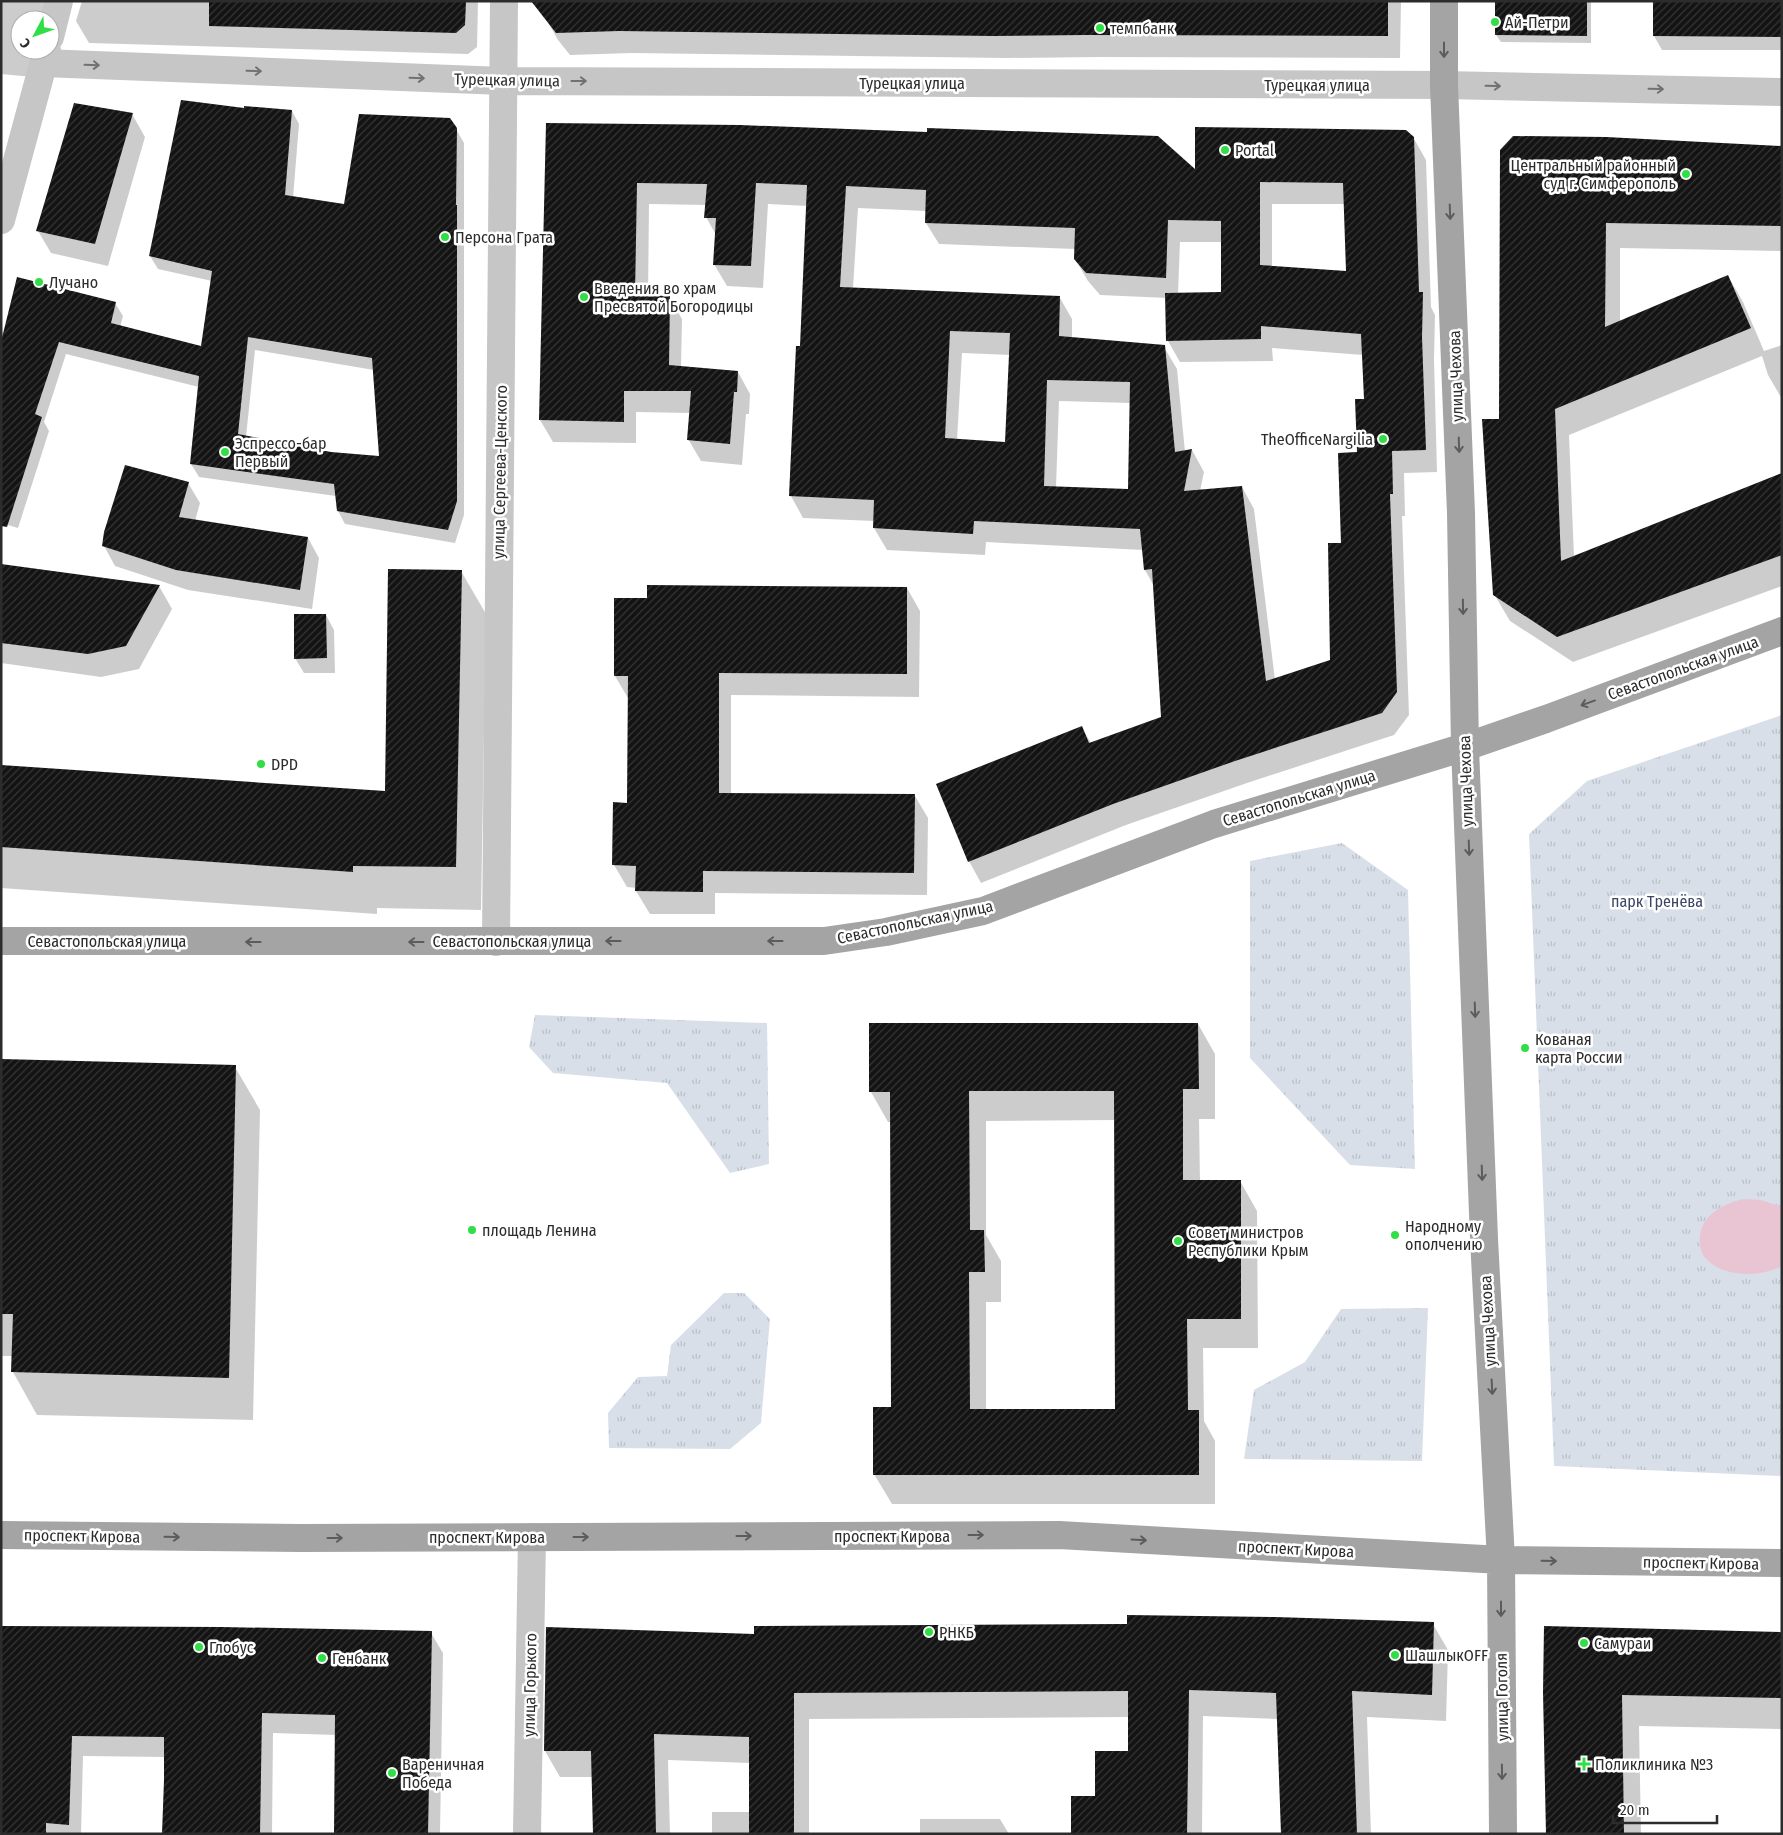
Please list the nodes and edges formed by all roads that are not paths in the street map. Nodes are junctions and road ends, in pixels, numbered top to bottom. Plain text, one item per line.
1 (504, 1) edge
2 (1444, 1) edge
3 (60, 57) edge
4 (44, 60) edge
5 (503, 81) junction
6 (1444, 85) junction
7 (1782, 92) edge
8 (1, 220) edge
9 (1782, 631) edge
10 (1465, 747) junction
11 (1, 941) edge
12 (496, 942) junction
13 (1, 1535) edge
14 (532, 1537) junction
15 (1501, 1560) junction
16 (1782, 1564) edge
17 (527, 1834) edge
18 (1503, 1834) edge

1 - 5 street, улица Сергеева-Ценского
2 -> 6 main road, улица Чехова
3 -> 5 street, Турецкая улица
4 - 8 street
5 -> 6 street, Турецкая улица
5 - 12 street, улица Сергеева-Ценского
6 -> 7 street, Турецкая улица
6 -> 10 main road, улица Чехова
9 -> 10 main road, Севастопольская улица
10 -> 12 main road, Севастопольская улица
10 -> 15 main road, улица Чехова
12 -> 11 main road, Севастопольская улица
13 -> 14 main road, проспект Кирова
14 -> 15 main road, проспект Кирова
14 - 17 street, улица Горького
15 -> 16 main road, проспект Кирова
15 -> 18 main road, улица Гоголя

